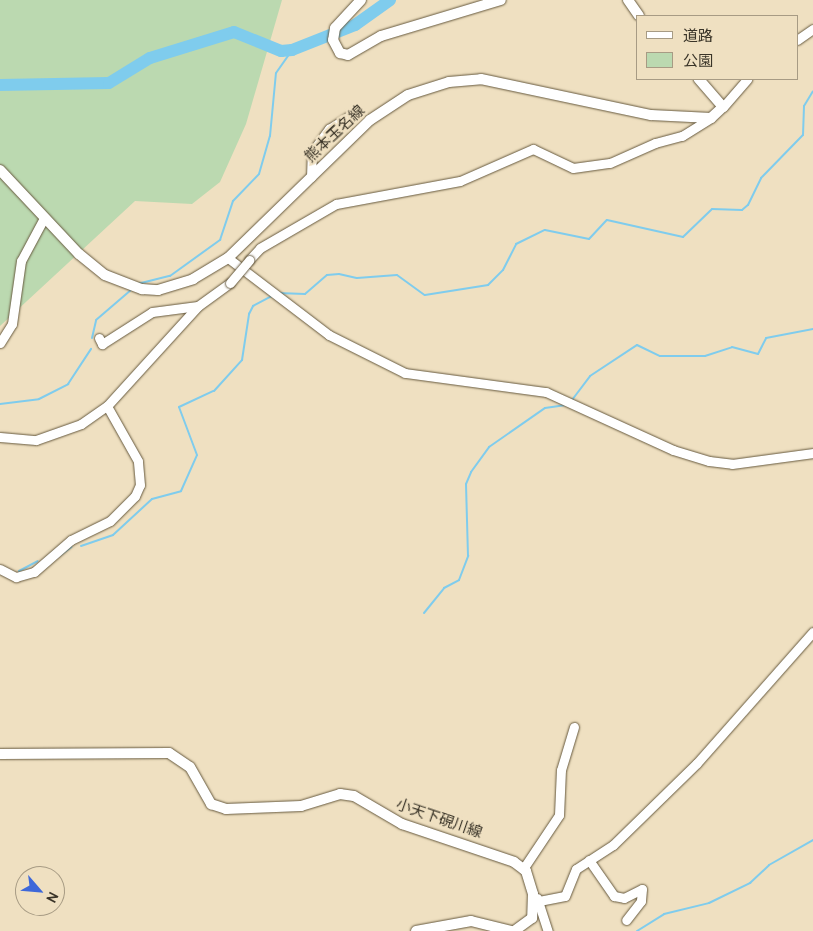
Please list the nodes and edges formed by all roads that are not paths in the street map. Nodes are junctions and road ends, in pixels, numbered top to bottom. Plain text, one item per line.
1 (361, 0) edge
2 (501, 0) edge
3 (628, 0) edge
4 (638, 15) edge
5 (813, 29) edge
6 (798, 39) edge
7 (699, 80) edge
8 (746, 80) edge
9 (723, 108) junction
10 (349, 116) dead end
11 (711, 118) junction
12 (0, 170) edge
13 (311, 177) junction
14 (44, 218) junction
15 (228, 258) junction
16 (198, 306) junction
17 (99, 338) dead end
18 (0, 343) edge
19 (107, 406) junction
20 (0, 437) edge
21 (813, 453) edge
22 (0, 569) edge
23 (813, 632) edge
24 (574, 728) dead end
25 (0, 754) edge
26 (589, 860) junction
27 (523, 869) junction
28 (536, 898) junction
29 (626, 920) dead end
30 (416, 931) edge
31 (516, 931) edge
32 (548, 931) edge

1 - 2 main road
3 - 4 main road
5 - 6 street
7 - 9 main road
8 - 9 street
9 - 11 main road
10 - 13 street
11 - 13 main road, 熊本玉名線
11 - 16 street, bridge
12 - 14 main road, 熊本玉名線
13 - 15 main road, 熊本玉名線
14 - 15 main road, 熊本玉名線
14 - 18 street
15 - 21 street
16 - 17 street
16 - 19 street
19 - 20 street
19 - 22 street
23 - 26 street
24 - 27 street
25 - 27 main road, 小天下硯川線
26 - 28 street
26 - 29 street
27 - 28 main road
28 - 31 main road
28 - 32 street
30 - 31 main road

